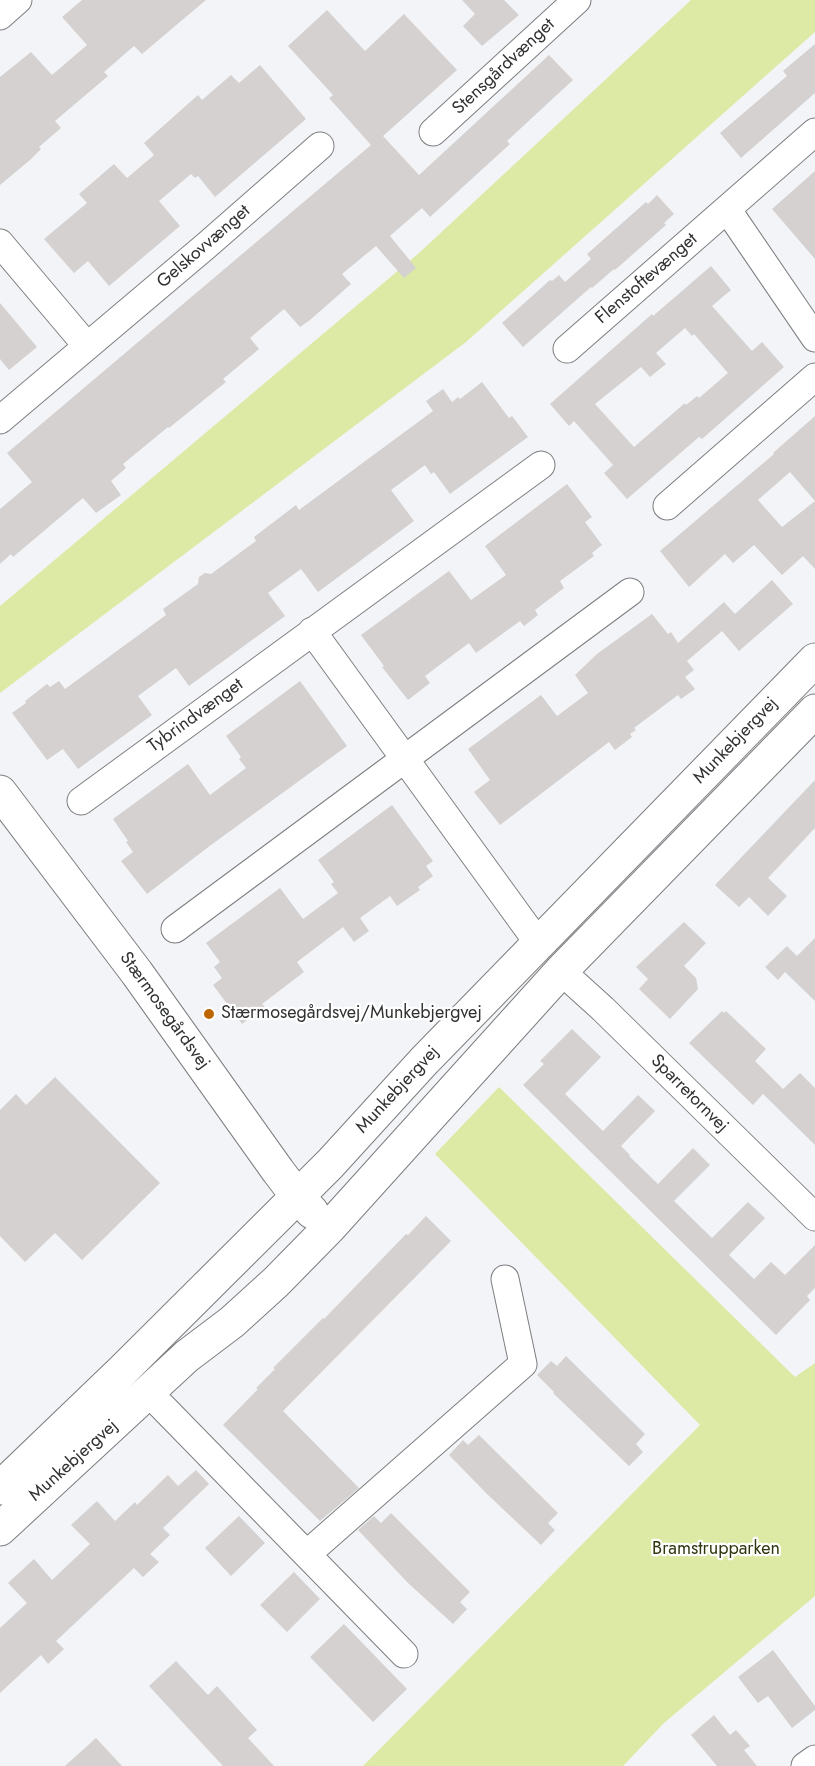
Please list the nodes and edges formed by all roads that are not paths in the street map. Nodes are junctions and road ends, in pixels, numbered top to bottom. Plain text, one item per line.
1 (18, 0) edge
2 (575, 0) edge
3 (0, 16) edge
4 (433, 132) dead end
5 (815, 132) edge
6 (320, 146) dead end
7 (727, 209) junction
8 (0, 243) edge
9 (815, 338) edge
10 (87, 346) junction
11 (567, 349) dead end
12 (815, 377) edge
13 (0, 420) edge
14 (541, 465) dead end
15 (667, 506) dead end
16 (630, 592) dead end
17 (312, 631) junction
18 (815, 660) edge
19 (815, 711) edge
20 (404, 759) junction
21 (0, 792) edge
22 (81, 801) dead end
23 (175, 928) dead end
24 (539, 944) junction
25 (561, 971) junction
26 (297, 1196) junction
27 (815, 1217) edge
28 (329, 1228) junction
29 (505, 1279) dead end
30 (187, 1356) junction
31 (149, 1393) junction
32 (0, 1488) edge
33 (0, 1529) edge
34 (307, 1554) junction
35 (404, 1654) dead end
36 (815, 1759) edge
37 (805, 1766) edge

1 - 3 street
2 - 4 street, Stensgårdvænget
5 - 7 street, Flenstoftevænget
6 - 10 street, Gelskovvænget
7 - 9 street
7 - 11 street, Flenstoftevænget
8 - 10 street
10 - 13 street, Gelskovvænget
12 - 15 street
14 - 17 street, Tybrindvænget
16 - 20 street
17 - 20 street
17 - 22 street, Tybrindvænget
18 - 24 street, Munkebjergvej
19 - 25 street, Munkebjergvej
20 - 23 street
20 - 24 street
21 - 26 street, Stærmosegårdsvej
24 - 26 street, Munkebjergvej
25 - 27 street, Sparretornvej
25 - 28 street, Munkebjergvej
26 - 28 street, Stærmosegårdsvej
26 - 30 street
26 - 32 street, Munkebjergvej
28 - 30 street, Munkebjergvej
29 - 34 street
30 - 31 street, Munkebjergvej
31 - 33 street, Munkebjergvej
31 - 34 street
34 - 35 street
36 - 37 street

